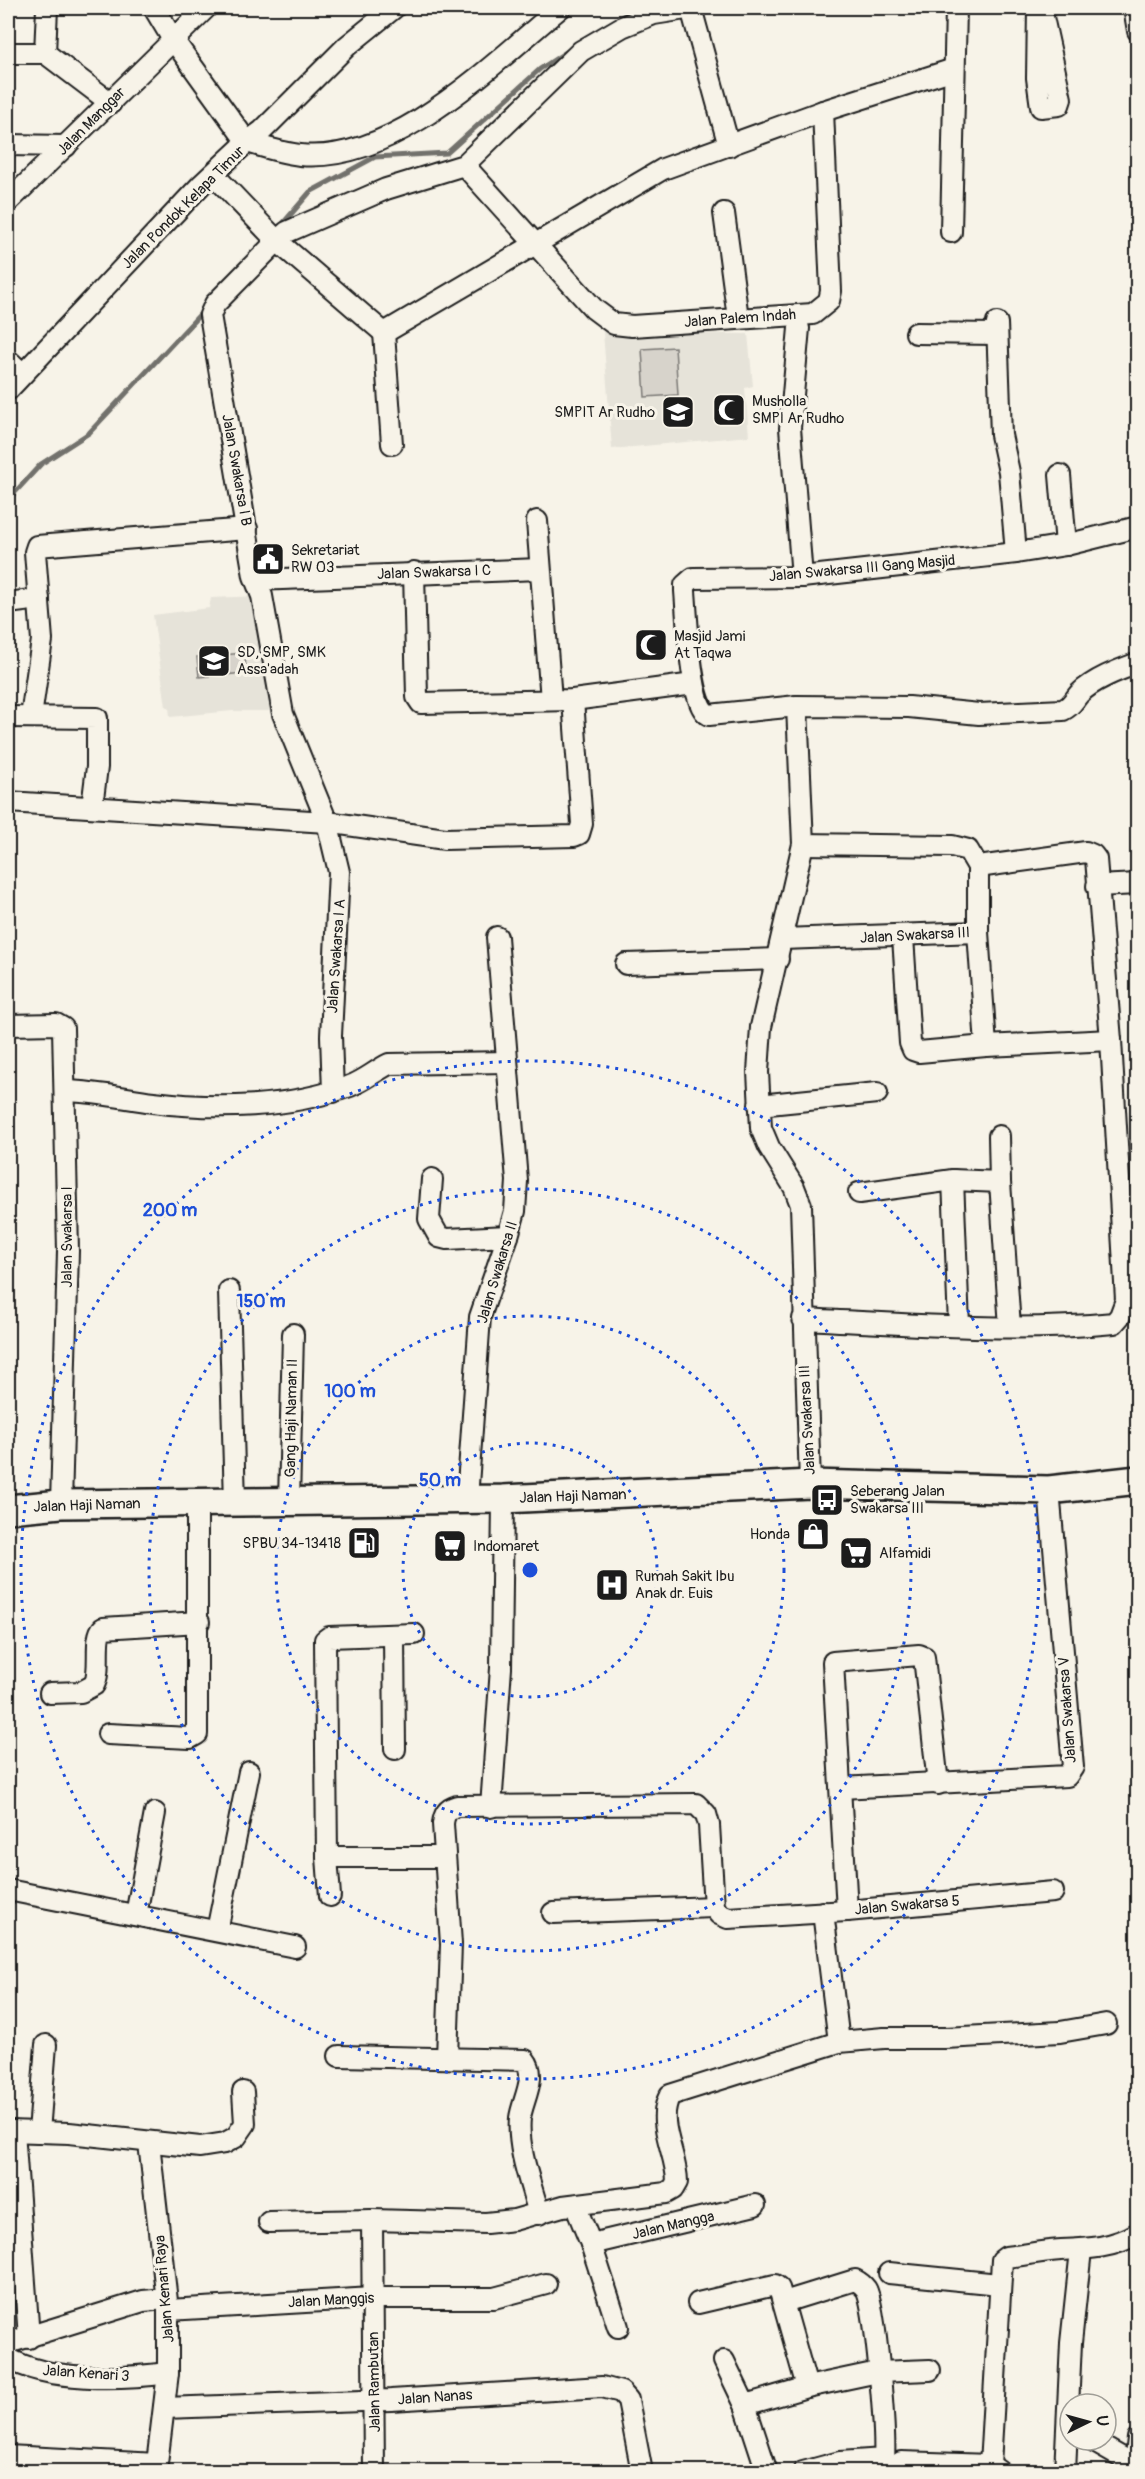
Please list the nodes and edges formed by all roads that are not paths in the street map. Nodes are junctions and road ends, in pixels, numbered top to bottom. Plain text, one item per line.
1 (47, 8) edge
2 (154, 8) edge
3 (206, 8) edge
4 (394, 8) edge
5 (560, 8) edge
6 (691, 8) edge
7 (956, 8) edge
8 (1134, 8) edge
9 (1137, 32) edge
10 (172, 38) junction
11 (8, 53) edge
12 (45, 53) junction
13 (954, 69) junction
14 (111, 103) junction
15 (823, 111) junction
16 (247, 142) junction
17 (8, 146) edge
18 (66, 146) junction
19 (729, 146) junction
20 (464, 165) junction
21 (214, 175) junction
22 (8, 202) edge
23 (724, 213) dead end
24 (951, 232) dead end
25 (279, 236) junction
26 (537, 245) junction
27 (738, 318) junction
28 (799, 328) dead end
29 (384, 333) junction
30 (916, 333) dead end
31 (15, 367) edge
32 (8, 390) edge
33 (392, 444) dead end
34 (1060, 475) dead end
35 (537, 521) dead end
36 (1137, 527) edge
37 (246, 530) junction
38 (1066, 545) junction
39 (1016, 553) junction
40 (540, 569) junction
41 (414, 572) junction
42 (802, 577) junction
43 (256, 580) junction
44 (39, 599) junction
45 (8, 603) edge
46 (1137, 663) edge
47 (694, 684) junction
48 (551, 700) junction
49 (573, 700) junction
50 (798, 706) junction
51 (8, 717) edge
52 (31, 717) junction
53 (8, 802) edge
54 (92, 807) junction
55 (327, 822) junction
56 (803, 844) junction
57 (978, 867) junction
58 (1137, 884) edge
59 (1097, 886) junction
60 (978, 932) junction
61 (497, 937) dead end
62 (903, 937) junction
63 (782, 939) junction
64 (778, 959) junction
65 (626, 964) dead end
66 (8, 1025) edge
67 (1111, 1040) junction
68 (986, 1046) junction
69 (507, 1062) junction
70 (67, 1091) junction
71 (333, 1092) junction
72 (877, 1093) dead end
73 (759, 1105) junction
74 (999, 1136) dead end
75 (432, 1179) dead end
76 (953, 1180) junction
77 (999, 1182) junction
78 (859, 1193) dead end
79 (508, 1236) junction
80 (229, 1291) dead end
81 (803, 1319) junction
82 (959, 1325) junction
83 (1010, 1327) junction
84 (293, 1334) dead end
85 (1137, 1480) edge
86 (810, 1484) junction
87 (1049, 1490) junction
88 (503, 1498) junction
89 (467, 1499) junction
90 (289, 1502) junction
91 (197, 1503) junction
92 (235, 1503) junction
93 (61, 1504) junction
94 (8, 1509) edge
95 (199, 1622) junction
96 (50, 1693) dead end
97 (108, 1734) dead end
98 (395, 1749) dead end
99 (249, 1772) dead end
100 (938, 1785) junction
101 (841, 1788) junction
102 (491, 1807) junction
103 (155, 1813) dead end
104 (327, 1857) junction
105 (444, 1857) junction
106 (8, 1890) edge
107 (1053, 1892) dead end
108 (330, 1896) dead end
109 (714, 1907) junction
110 (847, 1911) junction
111 (823, 1912) junction
112 (552, 1913) dead end
113 (136, 1915) junction
114 (217, 1931) junction
115 (295, 1947) dead end
116 (1106, 2024) dead end
117 (839, 2042) junction
118 (46, 2045) dead end
119 (339, 2056) dead end
120 (447, 2058) junction
121 (243, 2092) dead end
122 (11, 2131) edge
123 (39, 2132) junction
124 (149, 2143) junction
125 (575, 2205) junction
126 (755, 2205) dead end
127 (539, 2214) junction
128 (372, 2220) junction
129 (269, 2222) dead end
130 (1135, 2238) edge
131 (591, 2244) junction
132 (1081, 2250) junction
133 (889, 2273) dead end
134 (546, 2284) dead end
135 (999, 2284) junction
136 (373, 2298) junction
137 (784, 2302) junction
138 (698, 2303) dead end
139 (167, 2305) junction
140 (618, 2327) dead end
141 (29, 2338) junction
142 (8, 2343) edge
143 (8, 2358) edge
144 (724, 2361) dead end
145 (930, 2370) dead end
146 (878, 2372) junction
147 (168, 2373) junction
148 (807, 2388) junction
149 (1071, 2392) edge
150 (374, 2400) junction
151 (745, 2405) junction
152 (164, 2408) junction
153 (1137, 2438) edge
154 (1066, 2452) edge
155 (1111, 2452) edge
156 (8, 2456) edge
157 (889, 2464) edge
158 (1136, 2467) edge
159 (157, 2468) edge
160 (995, 2468) edge
161 (374, 2472) edge
162 (642, 2472) edge
163 (767, 2472) edge
164 (803, 2472) edge
165 (1065, 2472) edge

1 - 12 street
2 - 10 street
3 - 10 street, Jalan Manggar
4 - 16 street, Jalan Pondok Kelapa Timur
5 - 16 street
6 - 19 street
6 - 20 street
7 - 13 street
8 - 9 street
10 - 14 street, Jalan Manggar
10 - 16 street
11 - 12 street
12 - 14 street
13 - 15 street
13 - 24 street
14 - 18 street, Jalan Manggar
15 - 19 street
15 - 27 street, Jalan Palem Indah
16 - 21 street, Jalan Pondok Kelapa Timur
17 - 18 street
18 - 22 street, Jalan Manggar
19 - 26 street
20 - 25 street
20 - 26 street
21 - 25 street
21 - 31 street, Jalan Pondok Kelapa Timur
23 - 27 street
25 - 29 street
25 - 37 street, Jalan Swakarsa I B
26 - 27 street, Jalan Palem Indah
26 - 29 street
28 - 42 street, Jalan Palem Indah
29 - 33 street
30 - 39 street
31 - 32 street, Jalan Pondok Kelapa Timur
34 - 38 street
35 - 40 street
36 - 38 street, Jalan Swakarsa III Gang Masjid
37 - 43 street, Jalan Swakarsa I B
37 - 44 street
38 - 39 street, Jalan Swakarsa III Gang Masjid
39 - 42 street, Jalan Swakarsa III Gang Masjid
40 - 41 street, Jalan Swakarsa I C
40 - 48 street
41 - 43 street, Jalan Swakarsa I C
41 - 48 street
42 - 47 street, Jalan Swakarsa III Gang Masjid
43 - 55 street, Jalan Swakarsa I B
44 - 45 street
44 - 52 street
46 - 50 street
47 - 49 street
47 - 50 street
48 - 49 street
49 - 55 street
50 - 56 street, Jalan Swakarsa III
51 - 52 street
52 - 54 street
53 - 54 street
54 - 55 street
55 - 71 street, Jalan Swakarsa I A
56 - 57 street
56 - 63 street, Jalan Swakarsa III
57 - 59 street
57 - 60 street, Jalan Swakarsa III
58 - 59 street
59 - 67 street
60 - 62 street, Jalan Swakarsa III
60 - 68 street
61 - 69 street, Jalan Swakarsa II
62 - 63 street, Jalan Swakarsa III
62 - 68 street
63 - 64 street, Jalan Swakarsa III
64 - 65 street
64 - 73 street, Jalan Swakarsa III
66 - 70 street, Jalan Swakarsa I
67 - 68 street
67 - 83 street
69 - 71 street
69 - 79 street, Jalan Swakarsa II
70 - 71 street
70 - 93 street, Jalan Swakarsa I
72 - 73 street
73 - 81 street, Jalan Swakarsa III
74 - 77 street
75 - 79 street
76 - 77 street
76 - 78 street
76 - 82 street
77 - 83 street
79 - 89 street, Jalan Swakarsa II
80 - 92 street
81 - 82 street
81 - 86 street, Jalan Swakarsa III
82 - 83 street
84 - 90 street, Gang Haji Naman II
85 - 87 street, Jalan Haji Naman
86 - 87 street, Jalan Haji Naman
86 - 88 street, Jalan Haji Naman
87 - 100 street, Jalan Swakarsa V
88 - 89 street, Jalan Haji Naman
88 - 102 street
89 - 90 street, Jalan Haji Naman
90 - 92 street, Jalan Haji Naman
91 - 92 street, Jalan Haji Naman
91 - 93 street, Jalan Haji Naman
91 - 95 street
93 - 94 street, Jalan Haji Naman
95 - 96 street
95 - 97 street
98 - 104 street
99 - 114 street
100 - 101 street, Jalan Swakarsa V
100 - 101 street, Jalan Swakarsa 5
101 - 110 street, Jalan Swakarsa 5
102 - 105 street
102 - 109 street
103 - 113 street
104 - 105 street
104 - 108 street
105 - 120 street
106 - 113 street
107 - 110 street, Jalan Swakarsa 5
109 - 111 street
109 - 112 street
110 - 111 street
111 - 117 street
113 - 114 street
114 - 115 street
116 - 117 street
117 - 125 street
118 - 123 street
119 - 120 street
120 - 127 street
121 - 124 street
122 - 123 street
122 - 141 street
123 - 124 street
124 - 139 street, Jalan Kenari Raya
125 - 127 street
125 - 131 street
126 - 131 street, Jalan Mangga
127 - 128 street
128 - 129 street
128 - 136 street, Jalan Rambutan
130 - 132 street
131 - 140 street
132 - 135 street
132 - 149 street
133 - 135 street
134 - 136 street, Jalan Manggis
135 - 160 street
136 - 139 street, Jalan Manggis
136 - 150 street, Jalan Rambutan
137 - 138 street
137 - 146 street
137 - 148 street
139 - 141 street, Jalan Manggis
139 - 147 street, Jalan Kenari Raya
141 - 142 street, Jalan Manggis
143 - 147 street, Jalan Kenari 3
144 - 151 street
145 - 146 street
146 - 148 street
146 - 157 street
147 - 152 street, Jalan Kenari Raya
148 - 151 street
150 - 152 street, Jalan Nanas
150 - 161 street, Jalan Rambutan
150 - 162 street, Jalan Nanas
151 - 163 street
152 - 159 street, Jalan Kenari Raya
153 - 158 street
154 - 165 street
155 - 158 street
156 - 159 street
157 - 160 street
157 - 164 street

